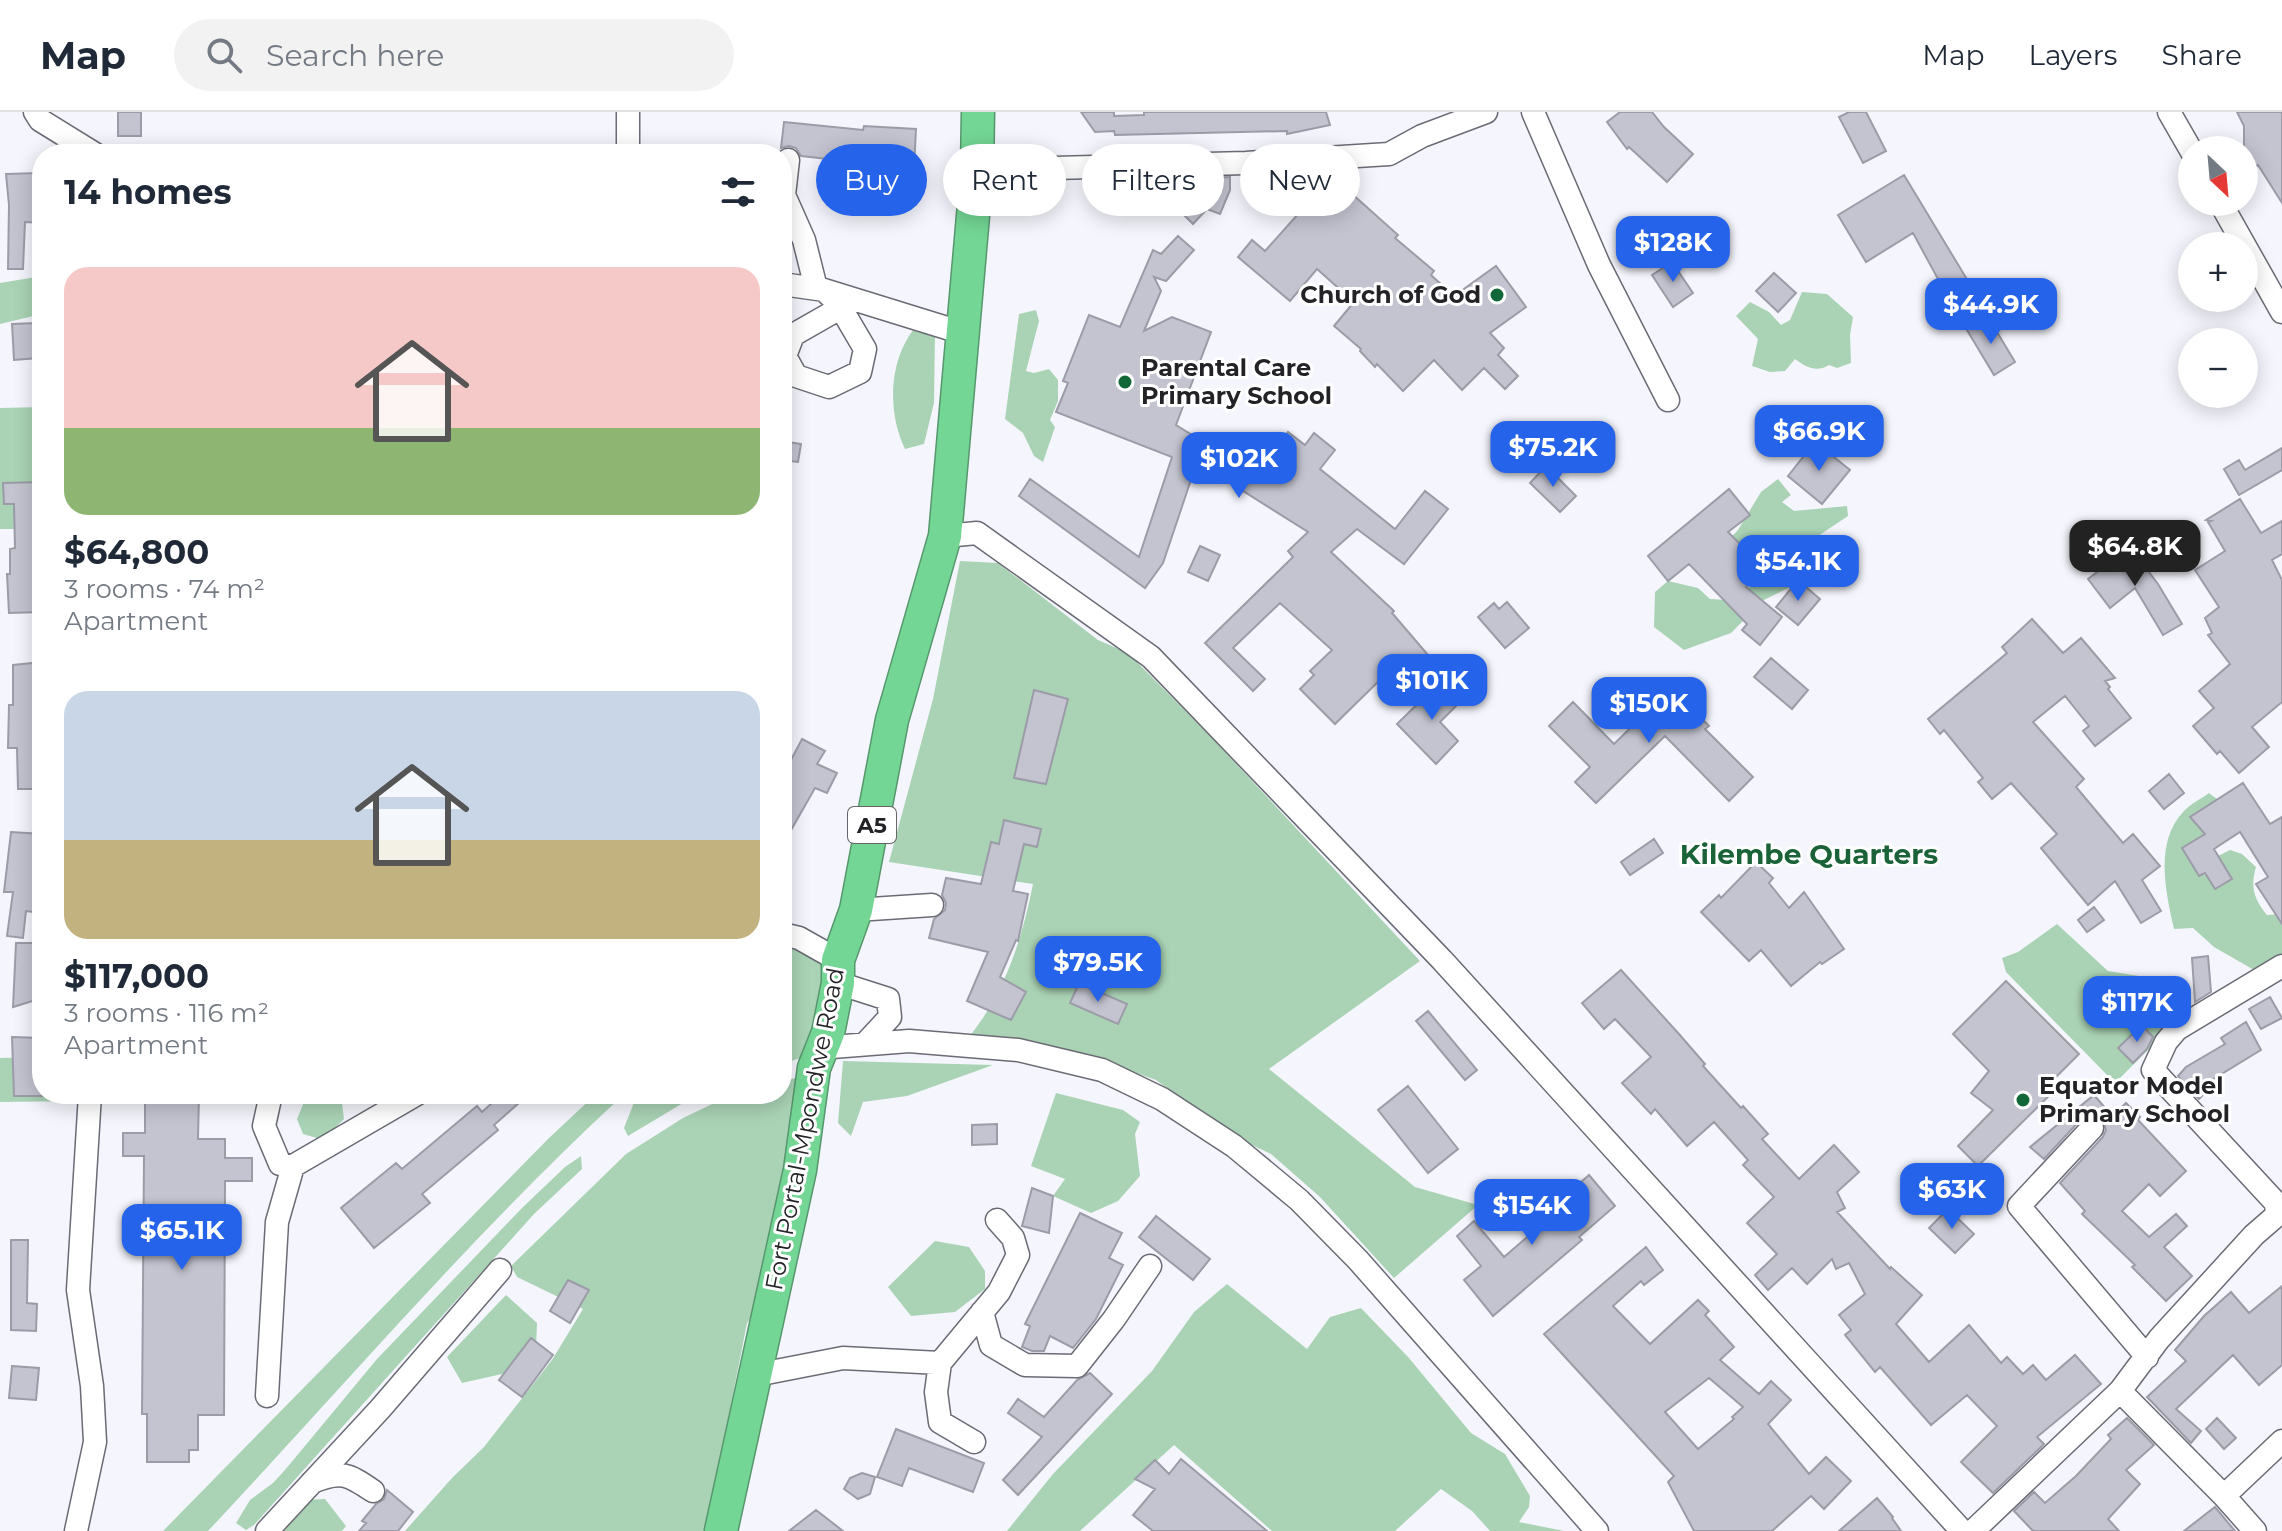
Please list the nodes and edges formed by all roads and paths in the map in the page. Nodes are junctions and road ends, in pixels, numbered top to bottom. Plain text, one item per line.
1 (35, 112) edge
2 (628, 112) edge
3 (978, 112) edge
4 (1486, 112) edge
5 (1533, 112) edge
6 (2169, 112) edge
7 (2183, 136) edge
8 (79, 144) edge
9 (628, 144) edge
10 (977, 144) edge
11 (1066, 168) edge
12 (792, 213) edge
13 (973, 216) edge
14 (2228, 216) edge
15 (792, 286) edge
16 (826, 294) junction
17 (2282, 312) edge
18 (963, 333) junction
19 (1668, 400) dead end
20 (945, 536) junction
21 (932, 905) dead end
22 (856, 910) junction
23 (792, 936) edge
24 (2282, 966) edge
25 (838, 972) junction
26 (865, 1044) junction
27 (817, 1055) junction
28 (89, 1104) edge
29 (269, 1104) edge
30 (400, 1104) edge
31 (2092, 1128) dead end
32 (293, 1166) junction
33 (997, 1220) dead end
34 (1150, 1266) dead end
35 (500, 1270) dead end
36 (982, 1312) junction
37 (2147, 1357) junction
38 (940, 1363) junction
39 (756, 1375) junction
40 (2120, 1391) junction
41 (267, 1396) dead end
42 (2282, 1441) edge
43 (974, 1442) dead end
44 (311, 1482) junction
45 (373, 1491) dead end
46 (2224, 1496) junction
47 (76, 1531) edge
48 (267, 1531) edge
49 (721, 1531) edge
50 (1597, 1531) edge
51 (1962, 1531) edge
52 (1973, 1531) edge
53 (2255, 1531) edge

1 - 8 street
2 - 9 street
3 - 10 highway, Fort Portal-Mpondwe Road / A5
4 - 11 street
5 - 19 street
6 - 7 street
12 - 16 street
13 - 18 highway, Fort Portal-Mpondwe Road / A5
14 - 17 street
15 - 16 street
16 - 18 street
18 - 20 highway, Fort Portal-Mpondwe Road / A5
20 - 22 highway, Fort Portal-Mpondwe Road / A5
20 - 51 street
21 - 22 street
22 - 25 highway, Fort Portal-Mpondwe Road / A5
23 - 25 street
24 - 37 street
25 - 26 street
25 - 27 highway, Fort Portal-Mpondwe Road / A5
26 - 27 street
26 - 50 street
27 - 39 highway, Fort Portal-Mpondwe Road / A5
28 - 47 street
29 - 32 street
30 - 32 street
31 - 37 street
32 - 41 street
33 - 36 street
34 - 36 street
35 - 44 street
36 - 38 street
37 - 40 street
38 - 39 street
38 - 43 street
39 - 49 highway, Fort Portal-Mpondwe Road / A5
40 - 46 street
40 - 52 street
42 - 46 street
44 - 45 street
44 - 48 street
46 - 53 street

